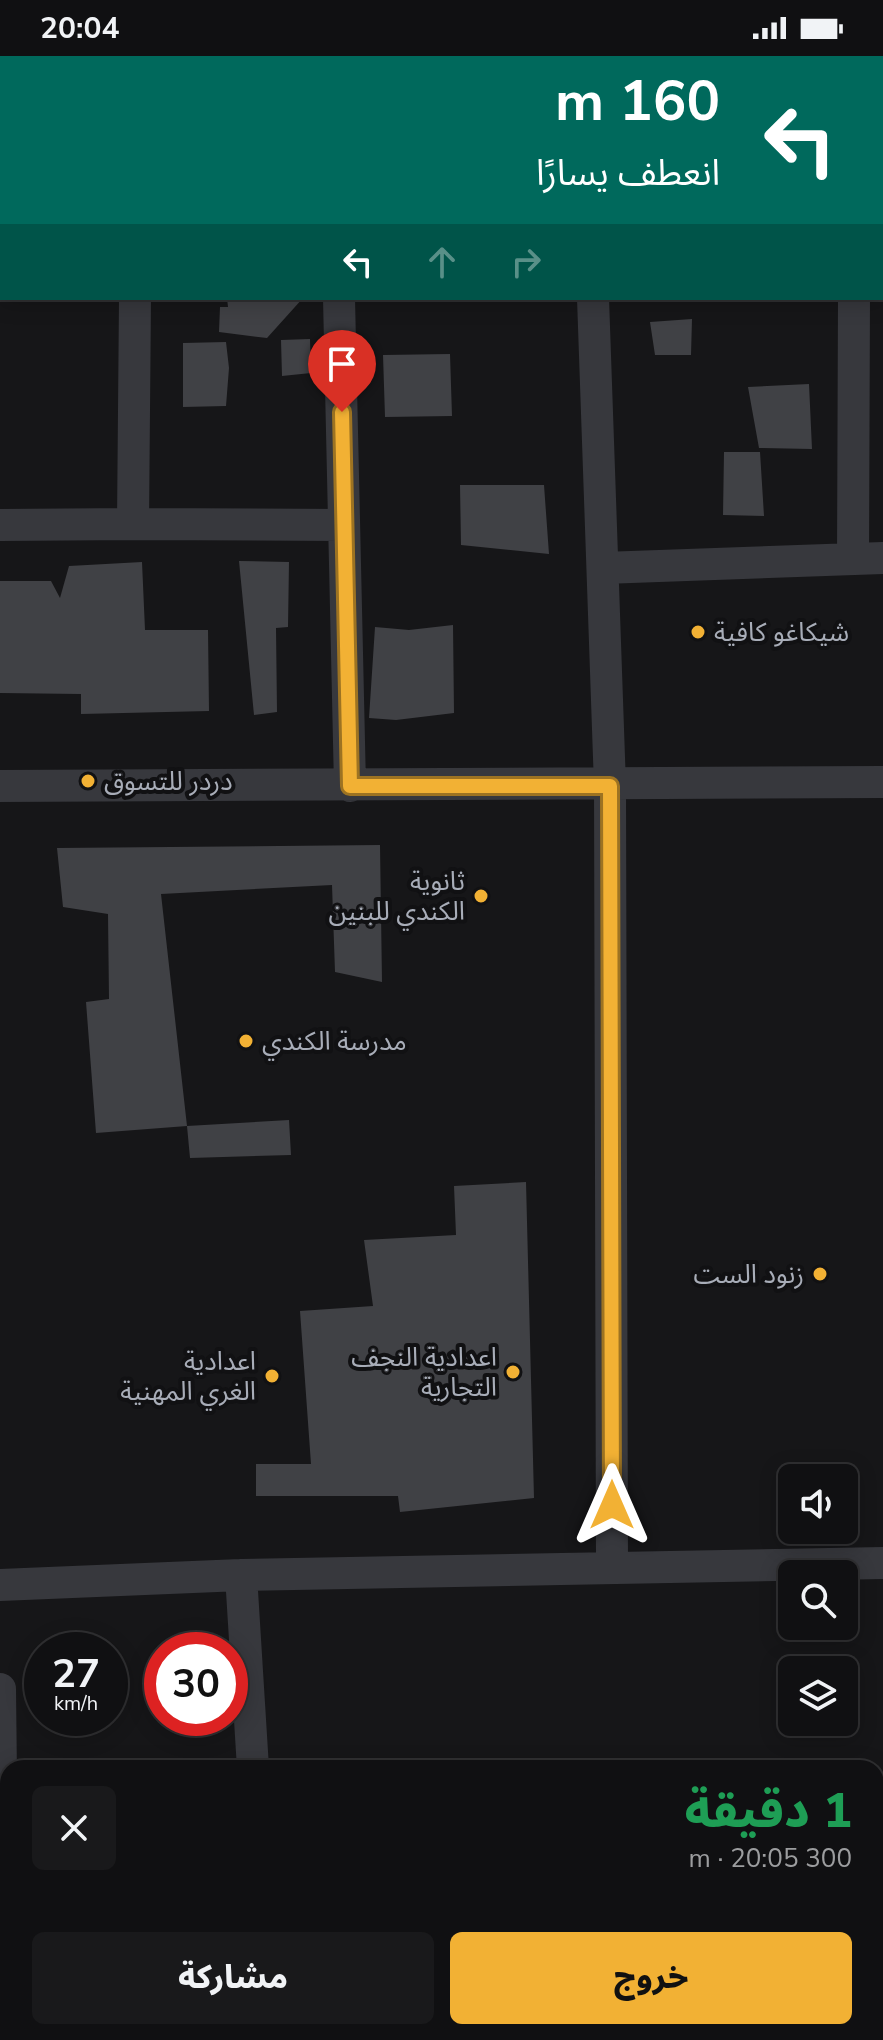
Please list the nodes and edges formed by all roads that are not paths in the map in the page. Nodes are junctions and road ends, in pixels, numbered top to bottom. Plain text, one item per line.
1 (135, 300) edge
2 (339, 300) edge
3 (593, 300) edge
4 (854, 300) edge
5 (133, 524) junction
6 (0, 525) edge
7 (344, 525) junction
8 (868, 559) edge
9 (603, 568) junction
10 (883, 782) edge
11 (0, 786) edge
12 (350, 786) junction
13 (610, 786) junction
14 (883, 1563) edge
15 (612, 1568) junction
16 (241, 1575) junction
17 (0, 1585) edge
18 (0, 1689) edge
19 (1, 1760) edge
20 (253, 1760) edge

1 - 5 street
2 - 7 street
3 - 9 street
4 - 8 street
5 - 6 street
5 - 7 street
7 - 12 street
8 - 9 street
9 - 13 street
10 - 13 street
11 - 12 street
12 - 13 street
13 - 15 street
14 - 15 street
15 - 16 street
16 - 17 street
16 - 20 street
18 - 19 street

